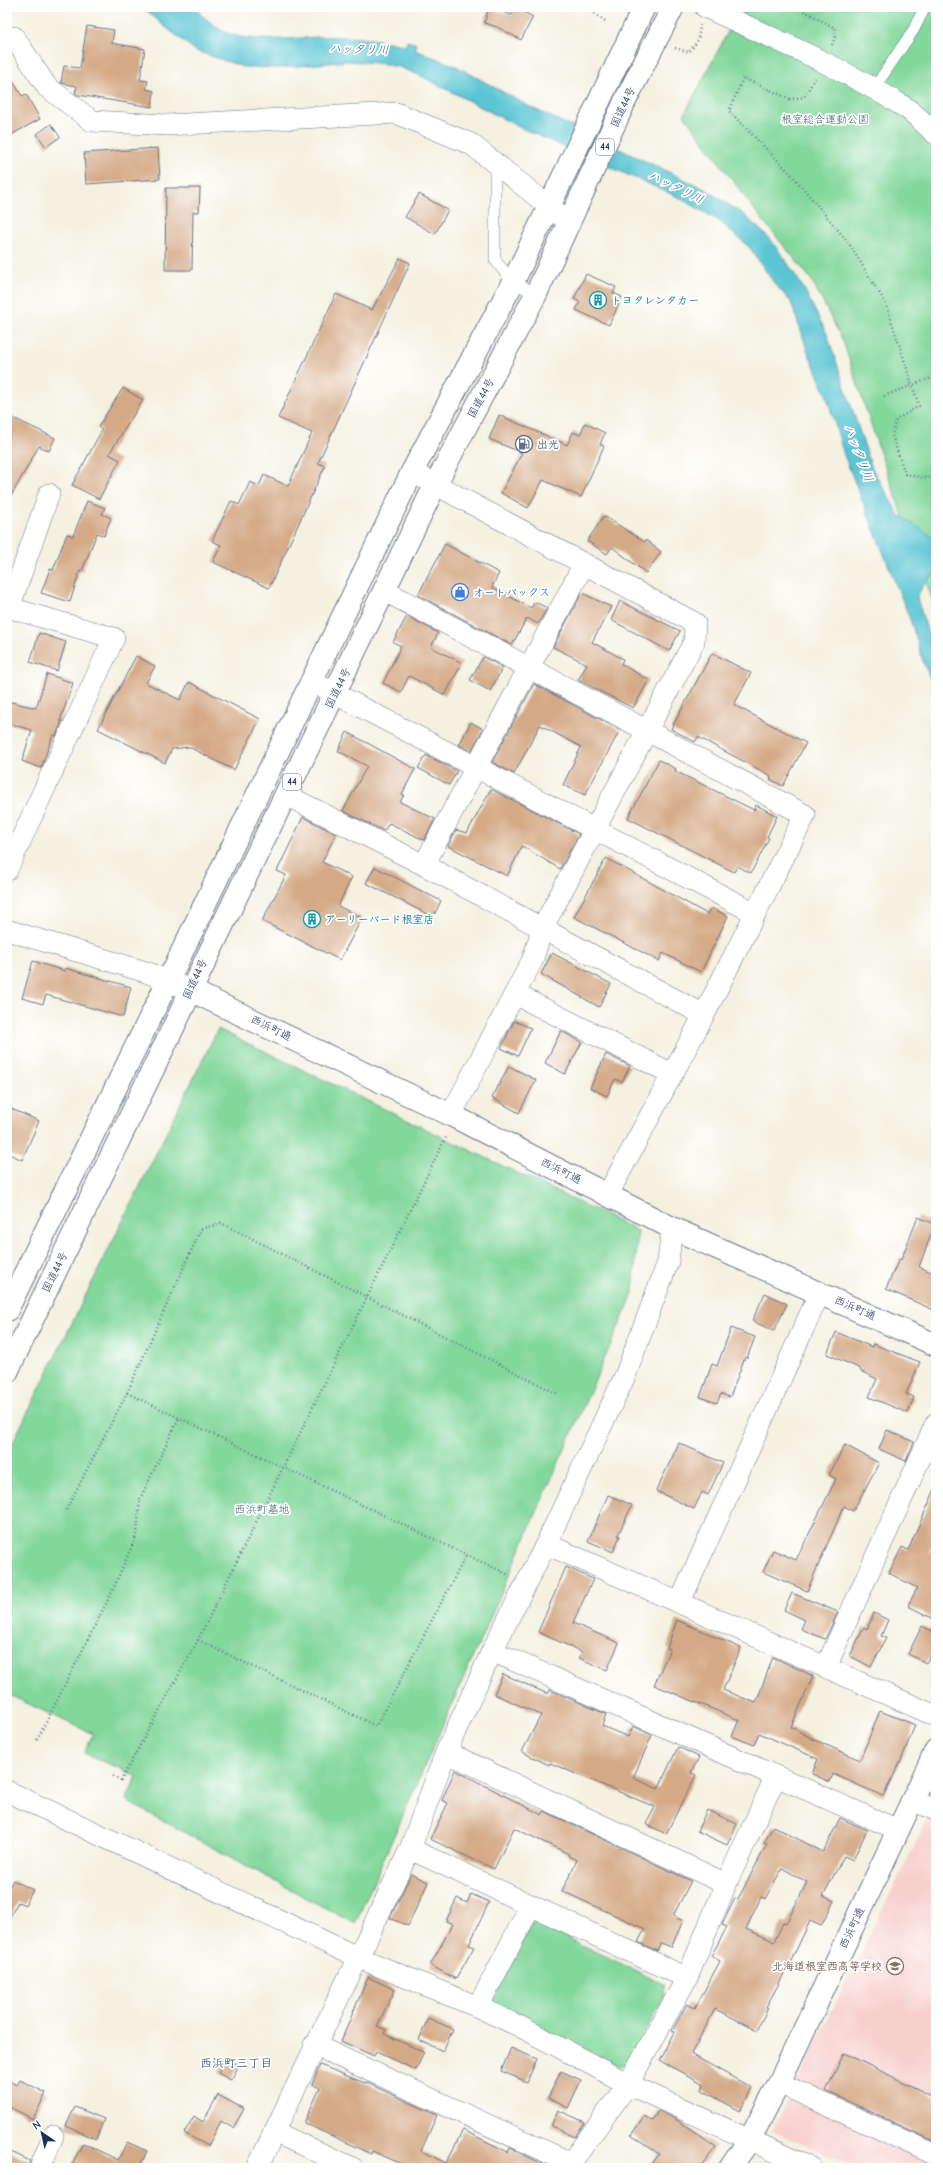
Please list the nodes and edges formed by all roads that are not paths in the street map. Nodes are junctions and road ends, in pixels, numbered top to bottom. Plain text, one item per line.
1 (644, 7) edge
2 (672, 7) edge
3 (925, 7) edge
4 (703, 14) edge
5 (7, 38) edge
6 (874, 90) junction
7 (936, 134) edge
8 (495, 163) junction
9 (550, 206) junction
10 (570, 223) junction
11 (513, 282) junction
12 (536, 294) junction
13 (412, 472) junction
14 (435, 485) junction
15 (49, 494) dead end
16 (584, 564) junction
17 (384, 591) junction
18 (8, 608) edge
19 (528, 666) junction
20 (311, 681) junction
21 (335, 694) junction
22 (647, 730) junction
23 (476, 766) junction
24 (286, 795) junction
25 (593, 830) junction
26 (424, 865) junction
27 (7, 870) edge
28 (755, 913) junction
29 (543, 927) junction
30 (7, 930) edge
31 (168, 981) junction
32 (190, 990) junction
33 (515, 994) junction
34 (704, 1015) junction
35 (672, 1074) junction
36 (453, 1117) junction
37 (608, 1194) junction
38 (672, 1228) junction
39 (820, 1292) junction
40 (7, 1310) edge
41 (936, 1345) edge
42 (7, 1372) edge
43 (936, 1423) edge
44 (546, 1544) junction
45 (680, 1602) junction
46 (492, 1651) junction
47 (826, 1667) junction
48 (936, 1716) edge
49 (936, 1750) edge
50 (446, 1752) junction
51 (776, 1776) junction
52 (7, 1791) edge
53 (912, 1800) junction
54 (936, 1810) edge
55 (898, 1830) junction
56 (410, 1849) junction
57 (726, 1884) junction
58 (531, 1905) junction
59 (357, 1957) junction
60 (687, 1978) junction
61 (478, 2007) junction
62 (314, 2045) junction
63 (628, 2084) junction
64 (779, 2084) junction
65 (274, 2132) junction
66 (53, 2136) dead end
67 (750, 2139) junction
68 (936, 2155) edge
69 (569, 2166) edge
70 (40, 2168) edge
71 (257, 2168) edge
72 (353, 2168) edge
73 (730, 2168) edge
74 (811, 2168) edge

1 - 9 main road, 44
2 - 10 main road, 国道44号 / 44
3 - 6 lane
4 - 6 street
5 - 8 street
6 - 7 street
8 - 9 street
8 - 11 lane
9 - 10 street
9 - 11 main road, 44
10 - 12 main road, 国道44号 / 44
11 - 12 lane
11 - 13 main road, 44
12 - 14 main road, 国道44号 / 44
13 - 14 street
13 - 20 main road, 44
14 - 16 street
14 - 17 main road, 国道44号 / 44
15 - 18 street
16 - 19 street
16 - 22 street
17 - 19 street
17 - 21 main road, 国道44号 / 44
18 - 27 street
19 - 22 street
19 - 23 street
20 - 21 street
20 - 31 main road, 44
21 - 23 street
21 - 24 main road, 国道44号 / 44
22 - 25 street
22 - 28 street
23 - 25 street
23 - 26 street
24 - 26 street
24 - 32 main road, 国道44号 / 44
25 - 28 street
25 - 29 street
26 - 29 street
28 - 34 street
29 - 33 street
29 - 34 street
30 - 31 street
31 - 32 street
31 - 40 main road, 44
32 - 36 main road, 西浜町通
32 - 42 main road, 国道44号 / 44
33 - 35 street
33 - 36 street
34 - 35 street
35 - 37 street
36 - 37 main road, 西浜町通
37 - 38 main road, 西浜町通
38 - 39 main road, 西浜町通
38 - 44 street
39 - 41 main road, 西浜町通
39 - 45 street
43 - 47 street
44 - 45 street
44 - 46 street
45 - 47 street
46 - 50 street
46 - 51 street
47 - 48 street
49 - 53 main road, 西浜町通
50 - 56 street
50 - 57 street
51 - 55 street
51 - 57 street
52 - 59 street
53 - 54 street
53 - 55 main road, 西浜町通
55 - 64 main road, 西浜町通
56 - 58 street
56 - 59 street
57 - 60 street
58 - 60 street
58 - 61 street
59 - 61 street
59 - 62 street
60 - 63 street
61 - 63 street
62 - 65 street
62 - 69 street
63 - 67 street
63 - 69 street
64 - 67 main road, 西浜町通
64 - 68 street
65 - 71 street
65 - 72 street
66 - 70 street
67 - 73 main road, 西浜町通
67 - 74 street

